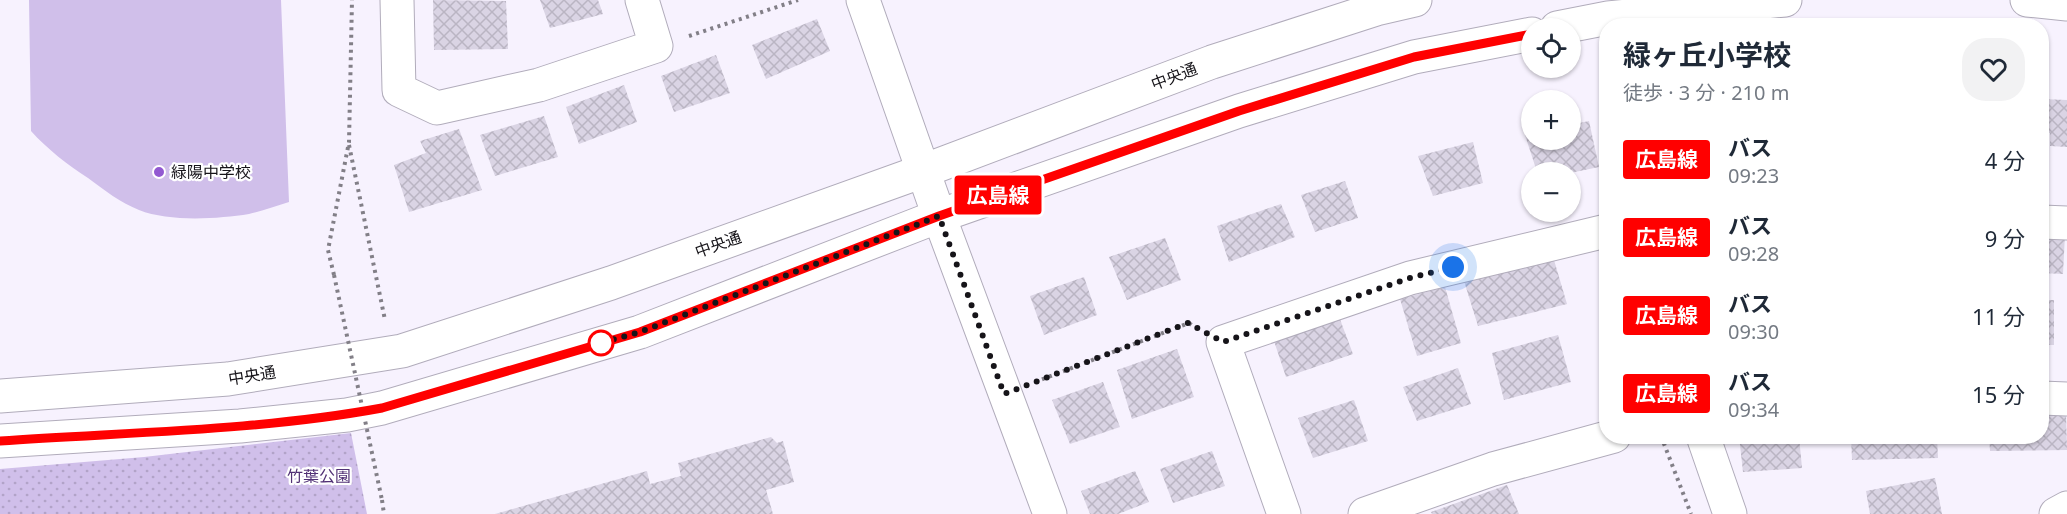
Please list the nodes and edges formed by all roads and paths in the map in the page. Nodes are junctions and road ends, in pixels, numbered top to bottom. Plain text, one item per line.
1 (352, 0) edge
2 (397, 0) edge
3 (642, 0) edge
4 (798, 0) edge
5 (863, 0) edge
6 (1415, 0) edge
7 (1778, 0) edge
8 (1785, 0) edge
9 (2027, 0) edge
10 (2067, 4) edge
11 (1608, 18) edge
12 (1599, 20) edge
13 (1581, 23) edge
14 (1521, 36) edge
15 (656, 46) junction
16 (349, 142) junction
17 (923, 171) junction
18 (939, 216) junction
19 (2049, 222) edge
20 (2067, 223) edge
21 (1599, 233) edge
22 (1223, 342) junction
23 (391, 352) junction
24 (1004, 394) junction
25 (0, 396) edge
26 (2049, 398) edge
27 (2067, 399) edge
28 (1599, 440) edge
29 (0, 441) edge
30 (1664, 444) edge
31 (1706, 444) edge
32 (2067, 508) edge
33 (384, 514) edge
34 (1050, 514) edge
35 (1284, 514) edge
36 (1365, 514) edge
37 (1691, 514) edge
38 (1730, 514) edge
39 (2056, 514) edge

1 - 16 path
2 - 15 street
3 - 15 street
4 - 15 path
5 - 17 street
6 - 17 street, 中央通
7 - 8 street
7 - 11 street
9 - 10 street
12 - 13 street
14 - 18 street
16 - 23 path
16 - 33 path, bridge
17 - 18 street
17 - 23 street, 中央通
18 - 24 street
18 - 29 street
19 - 20 street
21 - 22 street
22 - 24 path
22 - 35 street
23 - 25 street, 中央通
24 - 34 street
26 - 27 street
28 - 36 street
30 - 37 path
31 - 38 street
32 - 39 street

